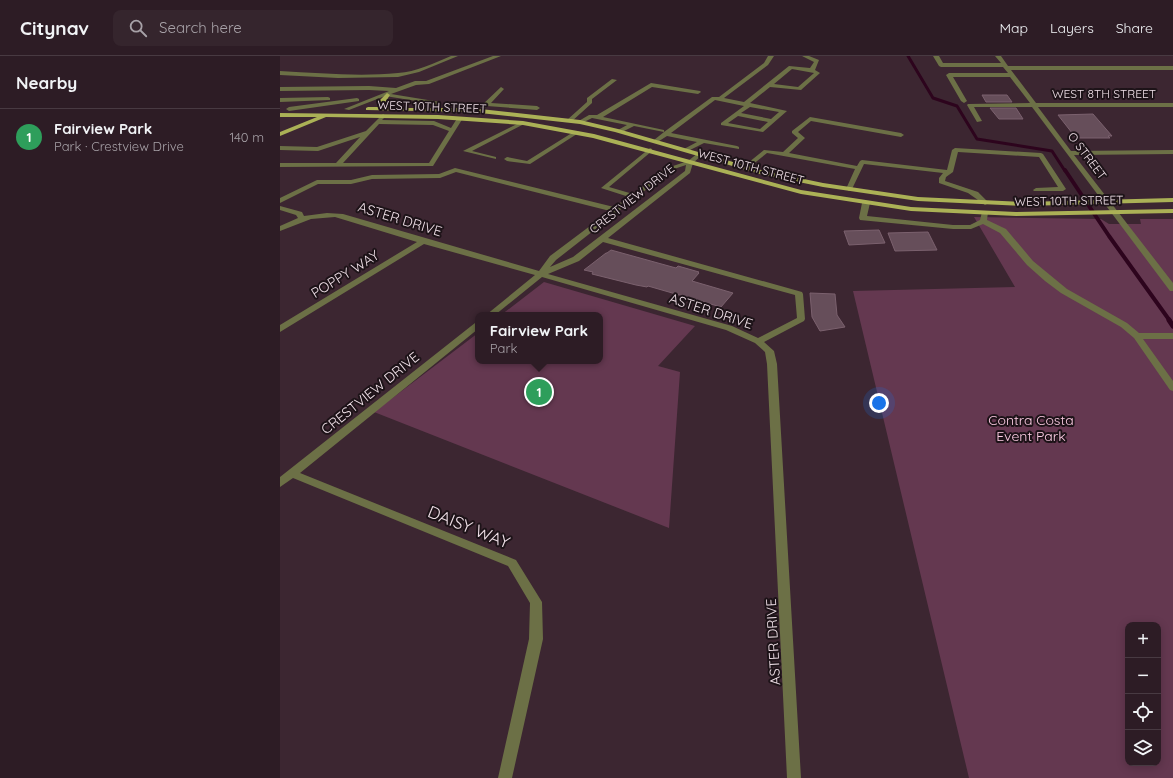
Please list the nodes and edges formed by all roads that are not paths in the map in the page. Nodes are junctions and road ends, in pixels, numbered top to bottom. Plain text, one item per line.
1 (455, 56) edge
2 (498, 56) edge
3 (771, 56) edge
4 (805, 56) edge
5 (936, 56) edge
6 (998, 56) edge
7 (1006, 66) junction
8 (1173, 68) edge
9 (812, 70) junction
10 (280, 73) edge
11 (1013, 75) junction
12 (425, 77) dead end
13 (614, 80) dead end
14 (415, 83) junction
15 (770, 85) junction
16 (370, 88) junction
17 (280, 89) edge
18 (501, 89) dead end
19 (398, 90) junction
20 (698, 92) dead end
21 (386, 95) junction
22 (720, 99) junction
23 (280, 100) edge
24 (964, 100) dead end
25 (486, 104) junction
26 (748, 104) junction
27 (1034, 105) junction
28 (1173, 105) edge
29 (537, 108) dead end
30 (280, 109) edge
31 (289, 109) junction
32 (347, 109) junction
33 (409, 109) junction
34 (436, 109) junction
35 (479, 111) junction
36 (736, 114) junction
37 (328, 115) junction
38 (280, 116) edge
39 (383, 116) junction
40 (598, 117) junction
41 (460, 118) junction
42 (568, 121) junction
43 (772, 121) junction
44 (979, 121) dead end
45 (377, 122) junction
46 (580, 122) junction
47 (523, 123) junction
48 (633, 124) junction
49 (452, 130) junction
50 (620, 131) junction
51 (368, 132) junction
52 (577, 132) junction
53 (664, 132) junction
54 (280, 134) edge
55 (901, 135) dead end
56 (702, 141) junction
57 (656, 142) junction
58 (280, 148) edge
59 (737, 148) dead end
60 (650, 150) junction
61 (686, 150) junction
62 (1173, 152) edge
63 (1069, 153) junction
64 (700, 154) junction
65 (785, 154) junction
66 (494, 158) dead end
67 (507, 159) dead end
68 (690, 162) junction
69 (280, 165) edge
70 (338, 165) junction
71 (745, 168) junction
72 (859, 168) junction
73 (950, 172) junction
74 (849, 189) junction
75 (1036, 190) dead end
76 (634, 196) junction
77 (1173, 200) edge
78 (280, 201) edge
79 (1107, 201) junction
80 (866, 203) junction
81 (986, 203) junction
82 (280, 208) edge
83 (616, 210) junction
84 (1173, 211) edge
85 (1115, 212) junction
86 (984, 217) junction
87 (302, 219) junction
88 (280, 229) edge
89 (602, 239) junction
90 (423, 241) junction
91 (541, 274) junction
92 (1173, 289) edge
93 (494, 312) edge
94 (475, 327) edge
95 (280, 329) edge
96 (1137, 336) junction
97 (1173, 336) edge
98 (758, 341) junction
99 (1173, 388) edge
100 (293, 474) junction
101 (280, 483) edge
102 (505, 778) edge
103 (794, 778) edge

1 - 10 street
2 - 14 street
3 - 22 street
4 - 9 street
5 - 7 street
6 - 7 street, O STREET
7 - 8 street
7 - 11 street, O STREET
9 - 15 street
9 - 15 street
11 - 24 street
11 - 27 street, O STREET
12 - 14 street
13 - 42 street
14 - 19 street
15 - 26 street
16 - 17 street
16 - 19 street
16 - 23 street
18 - 25 street
19 - 21 street
20 - 40 street
21 - 31 street
21 - 32 street
21 - 33 main road
21 - 34 street
22 - 26 street
22 - 53 street
25 - 29 street
25 - 35 street
26 - 36 street
26 - 43 street
27 - 28 street, WEST 8TH STREET
27 - 44 street, WEST 8TH STREET
27 - 63 street, O STREET
30 - 31 main road, WEST 10TH STREET
31 - 32 main road, WEST 10TH STREET
32 - 33 main road, WEST 10TH STREET
32 - 37 main road
33 - 34 main road, WEST 10TH STREET
34 - 35 main road, WEST 10TH STREET
35 - 42 main road, WEST 10TH STREET
36 - 43 street
36 - 43 street
37 - 38 main road, WEST 10TH STREET
37 - 39 main road, WEST 10TH STREET
37 - 54 main road
38 - 54 main road
39 - 41 main road, WEST 10TH STREET
39 - 45 street
40 - 46 street
40 - 48 street
41 - 47 main road, WEST 10TH STREET
41 - 49 street
42 - 46 main road, WEST 10TH STREET
45 - 49 street
45 - 51 street
46 - 50 main road, WEST 10TH STREET
47 - 52 main road, WEST 10TH STREET
47 - 66 street
48 - 50 street
48 - 53 street
49 - 70 street
50 - 57 main road, WEST 10TH STREET
51 - 58 street
51 - 70 street
52 - 60 main road, WEST 10TH STREET
52 - 67 street
53 - 56 street
53 - 57 street
55 - 65 street
56 - 59 street
56 - 61 street
57 - 61 main road, WEST 10TH STREET
60 - 68 main road, WEST 10TH STREET
60 - 76 street
61 - 64 main road, WEST 10TH STREET
62 - 63 street
63 - 79 street, O STREET
64 - 68 street, CRESTVIEW DRIVE
64 - 71 main road, WEST 10TH STREET
65 - 71 street
65 - 72 street
68 - 76 street, CRESTVIEW DRIVE
68 - 80 main road, WEST 10TH STREET
68 - 89 street, CRESTVIEW DRIVE
69 - 70 street
71 - 74 main road, WEST 10TH STREET
72 - 73 street
72 - 74 street
73 - 75 street
73 - 81 street
74 - 81 main road, WEST 10TH STREET
76 - 83 street, CRESTVIEW DRIVE
77 - 79 main road, WEST 10TH STREET
78 - 83 street
79 - 81 main road, WEST 10TH STREET
79 - 85 street, O STREET
80 - 86 main road, WEST 10TH STREET
80 - 86 street
82 - 87 street
83 - 91 street, CRESTVIEW DRIVE
84 - 85 main road, WEST 10TH STREET
85 - 86 main road, WEST 10TH STREET
85 - 92 street, O STREET
86 - 96 street
87 - 88 street, ASTER DRIVE
87 - 90 street, ASTER DRIVE
89 - 91 street, CRESTVIEW DRIVE
89 - 98 street
90 - 91 street, ASTER DRIVE
90 - 95 street, POPPY WAY
91 - 93 street, CRESTVIEW DRIVE
91 - 98 street, ASTER DRIVE
94 - 100 street, CRESTVIEW DRIVE
96 - 97 street
96 - 99 street
98 - 103 street, ASTER DRIVE
100 - 101 street, CRESTVIEW DRIVE
100 - 102 street, DAISY WAY

